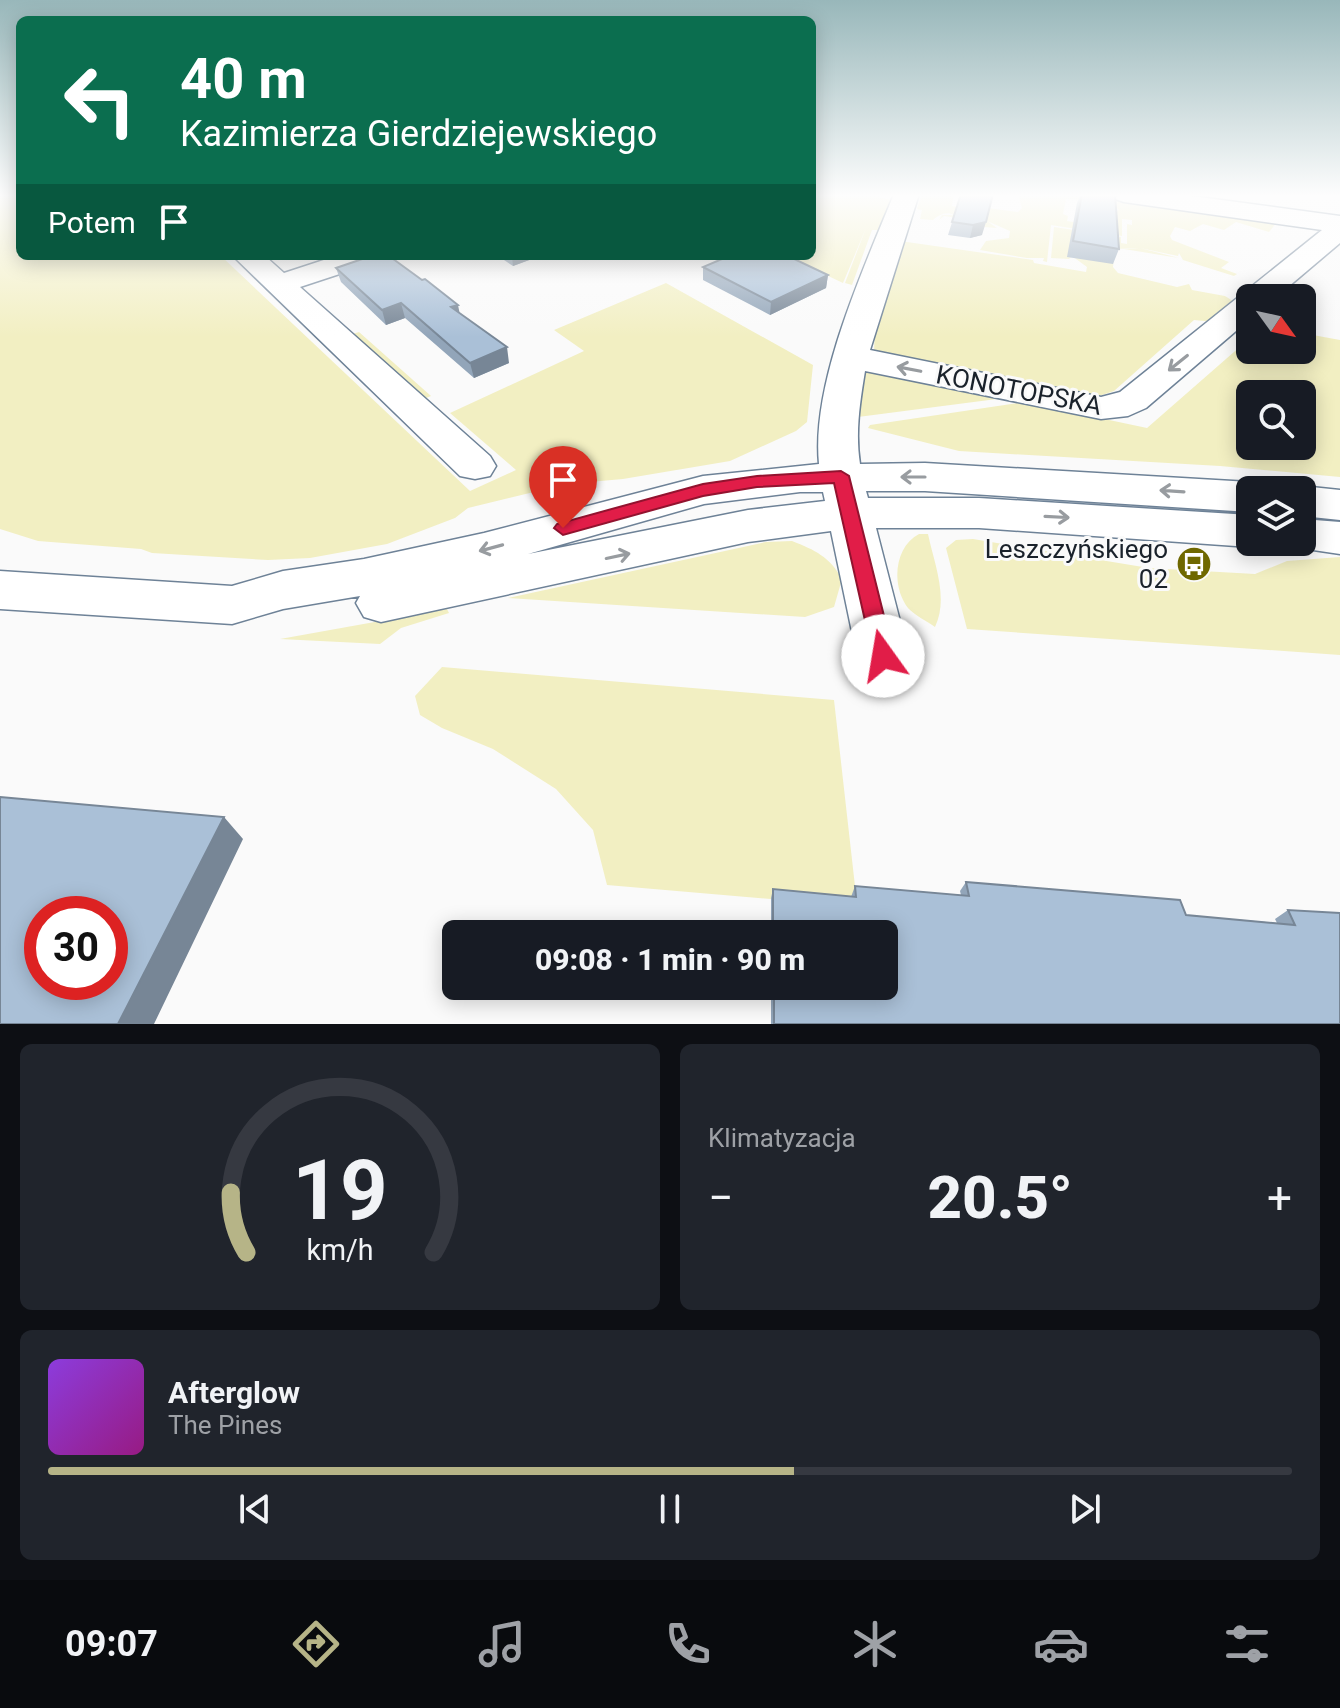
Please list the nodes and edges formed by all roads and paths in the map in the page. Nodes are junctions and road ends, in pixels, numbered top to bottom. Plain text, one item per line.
1 (890, 242) edge
2 (1323, 242) edge
3 (252, 260) edge
4 (354, 260) edge
5 (279, 284) junction
6 (1273, 284) edge
7 (1236, 315) edge
8 (850, 357) junction
9 (475, 466) dead end
10 (846, 495) junction
11 (1236, 496) edge
12 (1316, 502) edge
13 (1340, 505) edge
14 (1236, 530) edge
15 (1316, 536) edge
16 (1340, 538) edge
17 (0, 590) edge
18 (883, 656) dead end

1 - 8 street
2 - 6 street
3 - 5 street
4 - 5 street
5 - 9 street
7 -> 8 street, KONOTOPSKA
8 - 10 street
11 -> 10 street
10 -> 14 street
10 - 17 street
10 - 18 street
12 - 13 street
15 - 16 street

